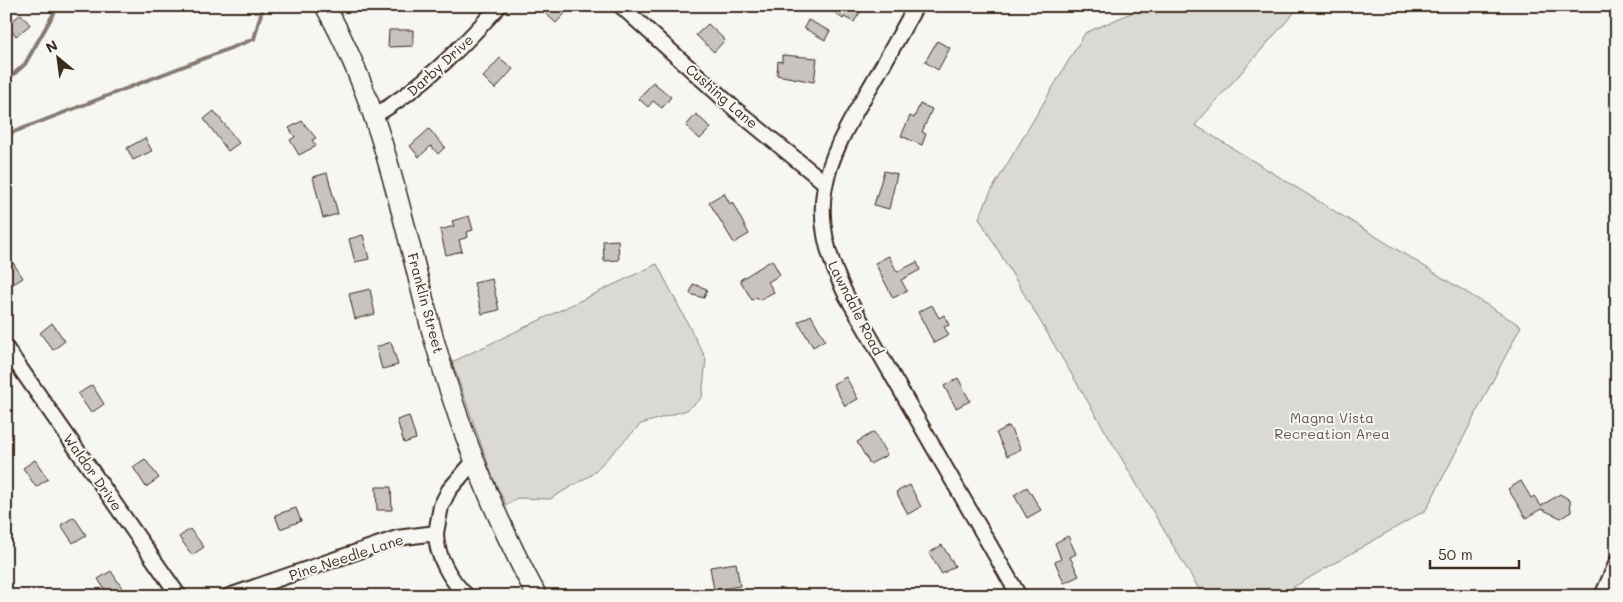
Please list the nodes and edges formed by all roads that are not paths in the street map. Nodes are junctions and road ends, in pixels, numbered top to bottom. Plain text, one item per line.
1 (324, 6) edge
2 (499, 6) edge
3 (621, 6) edge
4 (916, 6) edge
5 (374, 116) junction
6 (826, 183) junction
7 (6, 348) edge
8 (475, 460) junction
9 (436, 532) junction
10 (1617, 562) edge
11 (180, 596) edge
12 (229, 596) edge
13 (467, 596) edge
14 (538, 596) edge
15 (1019, 596) edge
16 (1602, 596) edge

1 - 5 street, Franklin Street
2 - 5 street, Darby Drive
3 - 6 street, Cushing Lane
4 - 6 street, Lawndale Road
5 - 8 street, Franklin Street
6 - 15 street, Lawndale Road
7 - 11 street, Waldor Drive
8 - 9 street
8 - 14 street, Franklin Street
9 - 12 street, Pine Needle Lane
9 - 13 street
10 - 16 street

